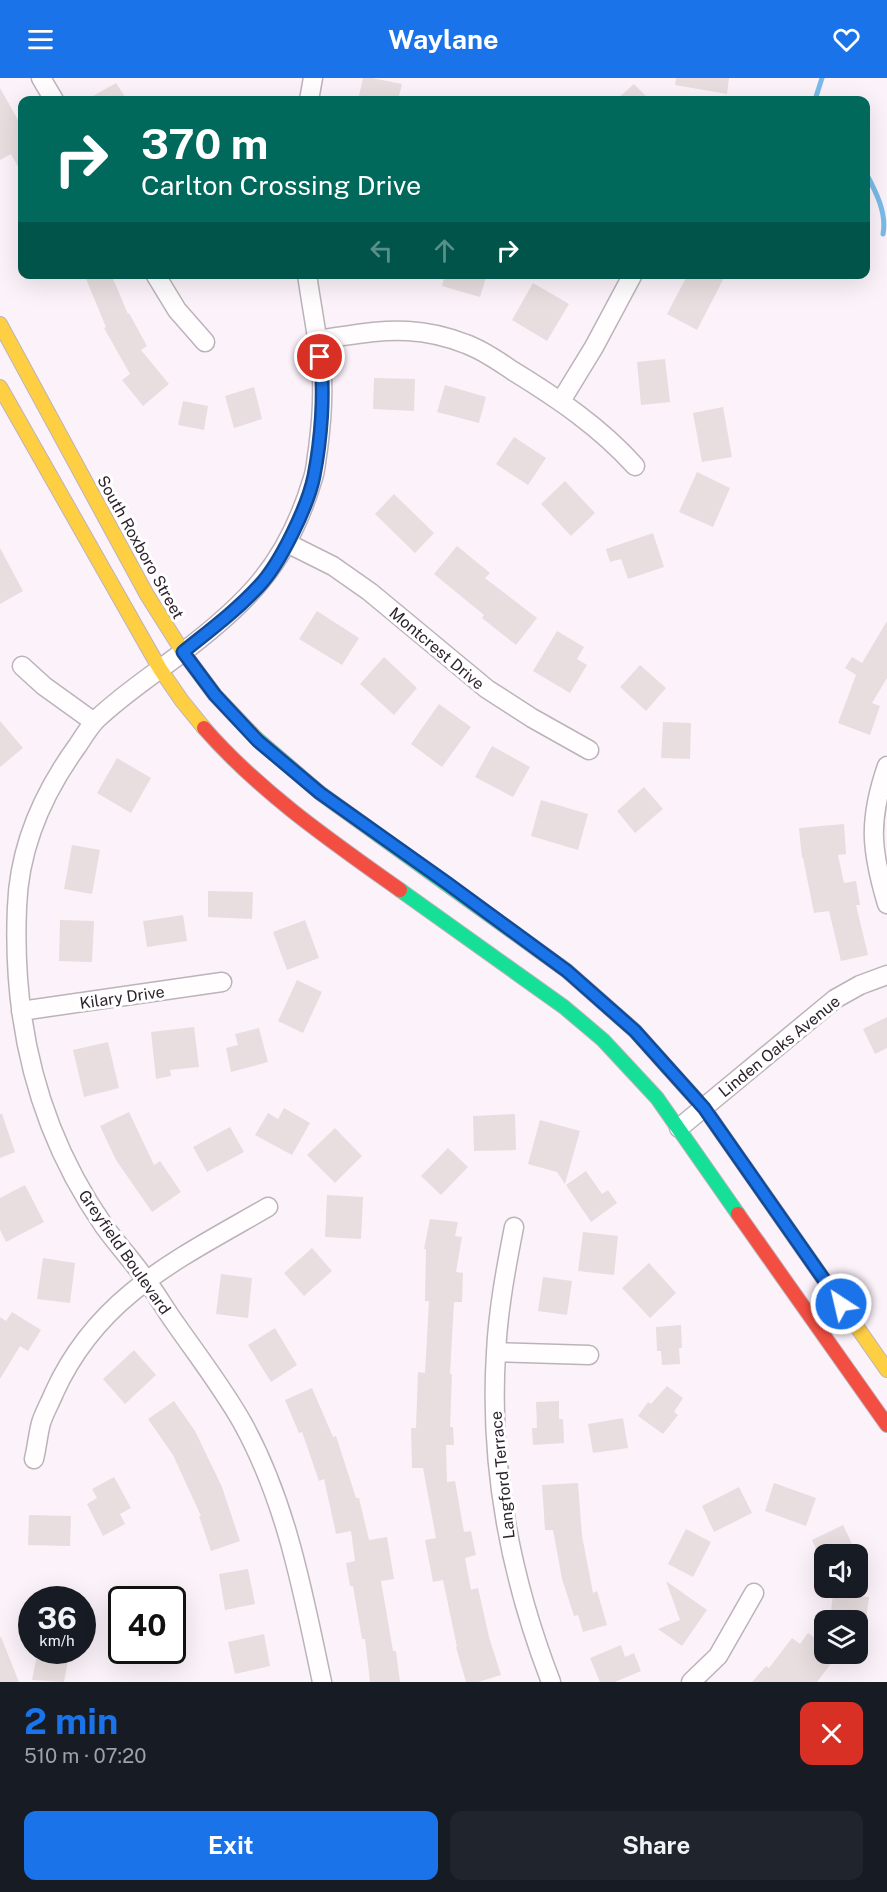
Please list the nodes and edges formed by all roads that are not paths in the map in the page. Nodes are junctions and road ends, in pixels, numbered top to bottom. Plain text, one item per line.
1 (41, 78) edge
2 (313, 78) edge
3 (52, 96) edge
4 (310, 96) edge
5 (158, 279) edge
6 (308, 279) edge
7 (630, 279) edge
8 (0, 324) edge
9 (317, 340) junction
10 (205, 342) dead end
11 (0, 387) edge
12 (561, 401) junction
13 (634, 466) dead end
14 (287, 543) junction
15 (183, 652) junction
16 (22, 666) dead end
17 (160, 669) junction
18 (94, 722) junction
19 (589, 750) dead end
20 (887, 766) edge
21 (887, 904) edge
22 (887, 975) edge
23 (222, 982) dead end
24 (21, 1011) junction
25 (704, 1108) junction
26 (679, 1128) junction
27 (268, 1207) dead end
28 (514, 1227) dead end
29 (146, 1280) junction
30 (496, 1352) junction
31 (589, 1355) dead end
32 (887, 1370) edge
33 (887, 1425) edge
34 (34, 1459) dead end
35 (754, 1593) dead end
36 (322, 1682) edge
37 (551, 1682) edge
38 (691, 1682) edge

1 - 3 street
2 - 4 street
5 - 10 street
6 - 9 street, Greyfield Boulevard
7 - 12 street
8 - 15 street, South Roxboro Street
9 - 12 street
9 - 14 street, Greyfield Boulevard
11 - 17 street
12 - 13 street
14 - 15 street, Greyfield Boulevard
14 - 19 street, Montcrest Drive
15 - 17 street, Greyfield Boulevard
15 - 25 street, South Roxboro Street
16 - 18 street
17 - 18 street, Greyfield Boulevard
17 - 26 street
18 - 24 street, Greyfield Boulevard
20 - 21 street
22 - 25 street, Linden Oaks Avenue
23 - 24 street, Kilary Drive
24 - 29 street, Greyfield Boulevard
25 - 26 street, Linden Oaks Avenue
25 - 32 street, South Roxboro Street
26 - 33 street
27 - 29 street
28 - 30 street, Langford Terrace
29 - 34 street
29 - 36 street, Greyfield Boulevard
30 - 31 street
30 - 37 street, Langford Terrace
35 - 38 street

